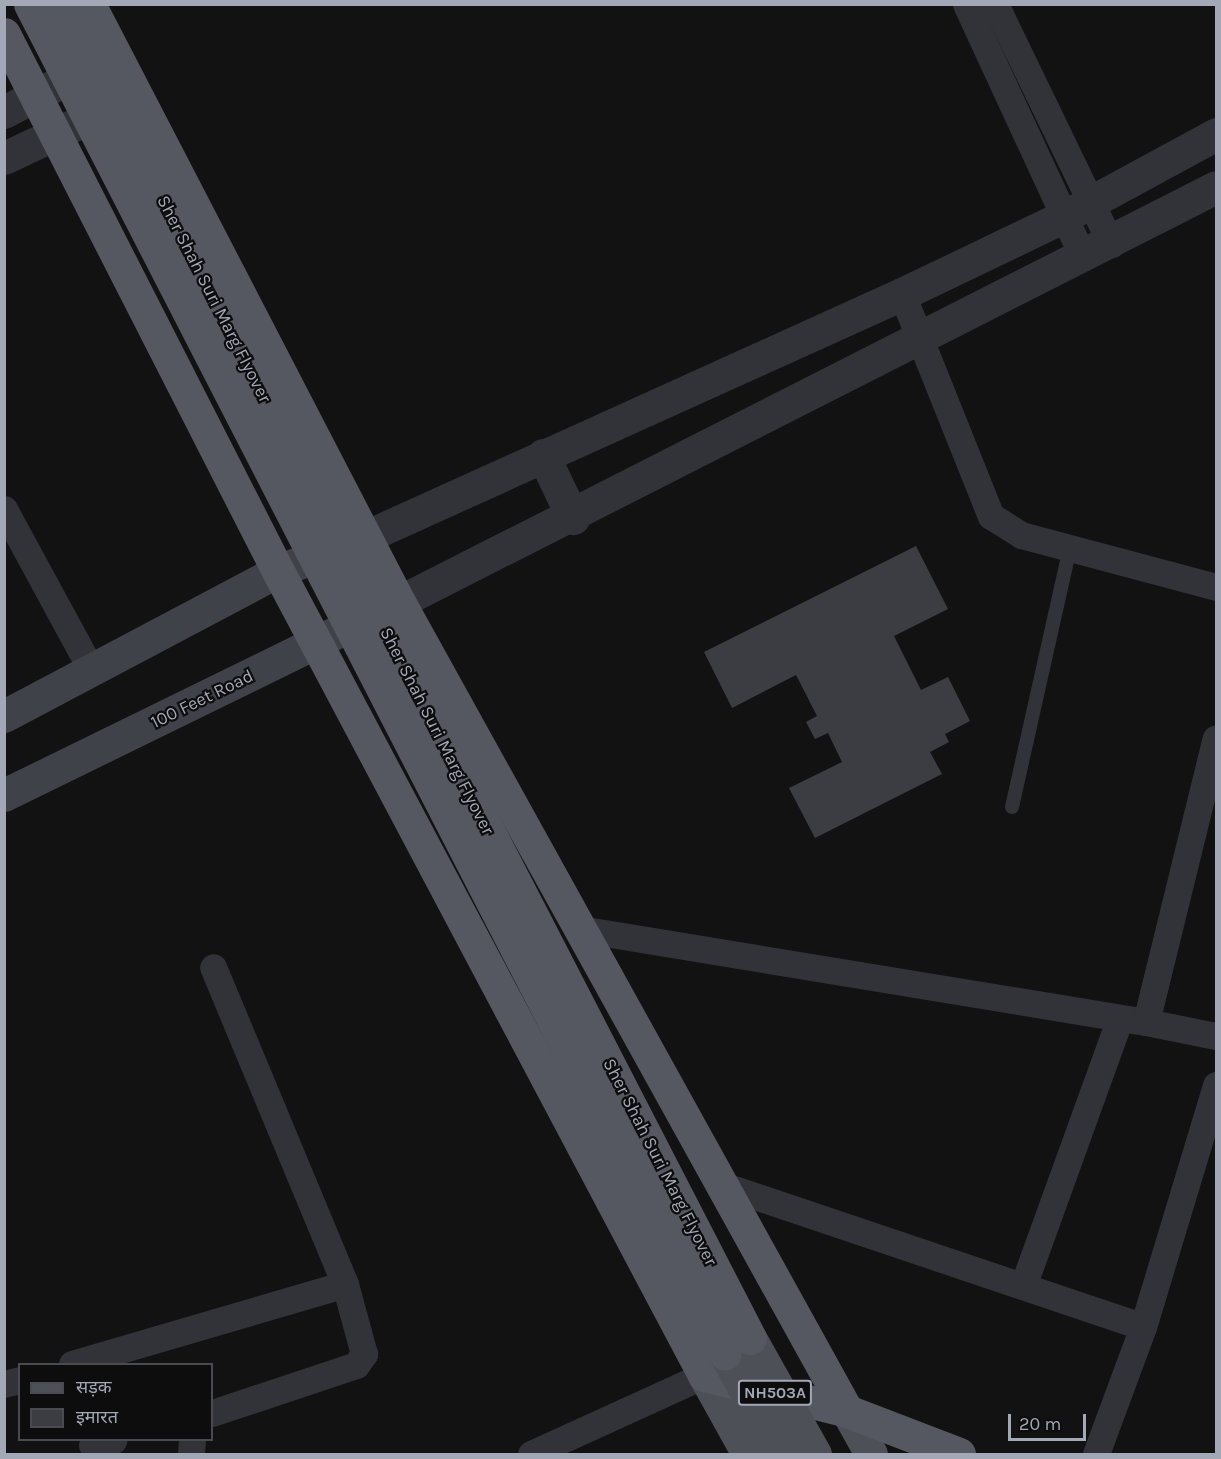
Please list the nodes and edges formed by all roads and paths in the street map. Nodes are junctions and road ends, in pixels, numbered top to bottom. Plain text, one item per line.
1 (30, 4) edge
2 (62, 4) edge
3 (88, 4) edge
4 (966, 4) edge
5 (995, 4) edge
6 (4, 34) edge
7 (114, 53) junction
8 (134, 95) junction
9 (37, 98) junction
10 (4, 112) edge
11 (1216, 134) edge
12 (58, 136) junction
13 (4, 158) edge
14 (1216, 186) edge
15 (1079, 208) junction
16 (1097, 251) junction
17 (902, 294) junction
18 (923, 336) junction
19 (543, 455) junction
20 (4, 509) edge
21 (573, 518) junction
22 (365, 537) junction
23 (1070, 548) junction
24 (278, 571) junction
25 (1216, 587) edge
26 (399, 602) junction
27 (317, 643) junction
28 (92, 671) junction
29 (4, 716) edge
30 (1216, 738) edge
31 (4, 795) edge
32 (1012, 807) dead end
33 (580, 929) junction
34 (213, 967) dead end
35 (1120, 1017) junction
36 (1146, 1022) junction
37 (1216, 1036) edge
38 (1216, 1085) edge
39 (1207, 1151) edge
40 (722, 1185) junction
41 (345, 1284) junction
42 (1023, 1286) junction
43 (1143, 1327) junction
44 (726, 1355) junction
45 (79, 1363) edge
46 (847, 1411) junction
47 (213, 1413) edge
48 (531, 1455) edge
49 (748, 1455) edge
50 (781, 1455) edge
51 (815, 1455) edge
52 (872, 1455) edge
53 (959, 1455) edge
54 (1096, 1455) edge

1 - 44 highway, Sher Shah Suri Marg Flyover, bridge
2 - 44 highway, Sher Shah Suri Marg Flyover, bridge
3 - 7 highway
4 - 15 street
5 - 15 street
6 - 9 highway
7 - 8 highway
7 - 9 street
8 - 12 street
8 - 22 highway
9 - 10 street
9 - 12 highway
11 - 15 street
12 - 13 street
12 - 24 highway
14 - 16 street
15 - 16 street
15 - 17 street
16 - 18 street
17 - 18 street
17 - 19 street
18 - 21 street
18 - 23 street
19 - 21 street
19 - 22 street
20 - 28 street
21 - 26 street
22 - 24 main road
22 - 26 highway
23 - 25 street
23 - 32 lane
24 - 27 highway
24 - 28 main road
26 - 27 main road, 100 Feet Road
26 - 33 highway
27 - 31 main road, 100 Feet Road
27 - 44 highway
28 - 29 main road
30 - 36 street
33 - 35 street
33 - 40 highway
34 - 41 street
35 - 36 street
35 - 42 street
36 - 37 street
38 - 39 street
39 - 43 street
40 - 42 street
40 - 46 highway
41 - 45 street
41 - 47 street
42 - 43 street
43 - 54 street
44 - 46 highway, NH503A
44 - 48 street
44 - 49 main road
44 - 50 main road, Sher Shah Suri Marg Flyover, bridge
44 - 51 main road, Sher Shah Suri Marg Flyover, bridge
46 - 52 main road
46 - 53 highway, NH503A

